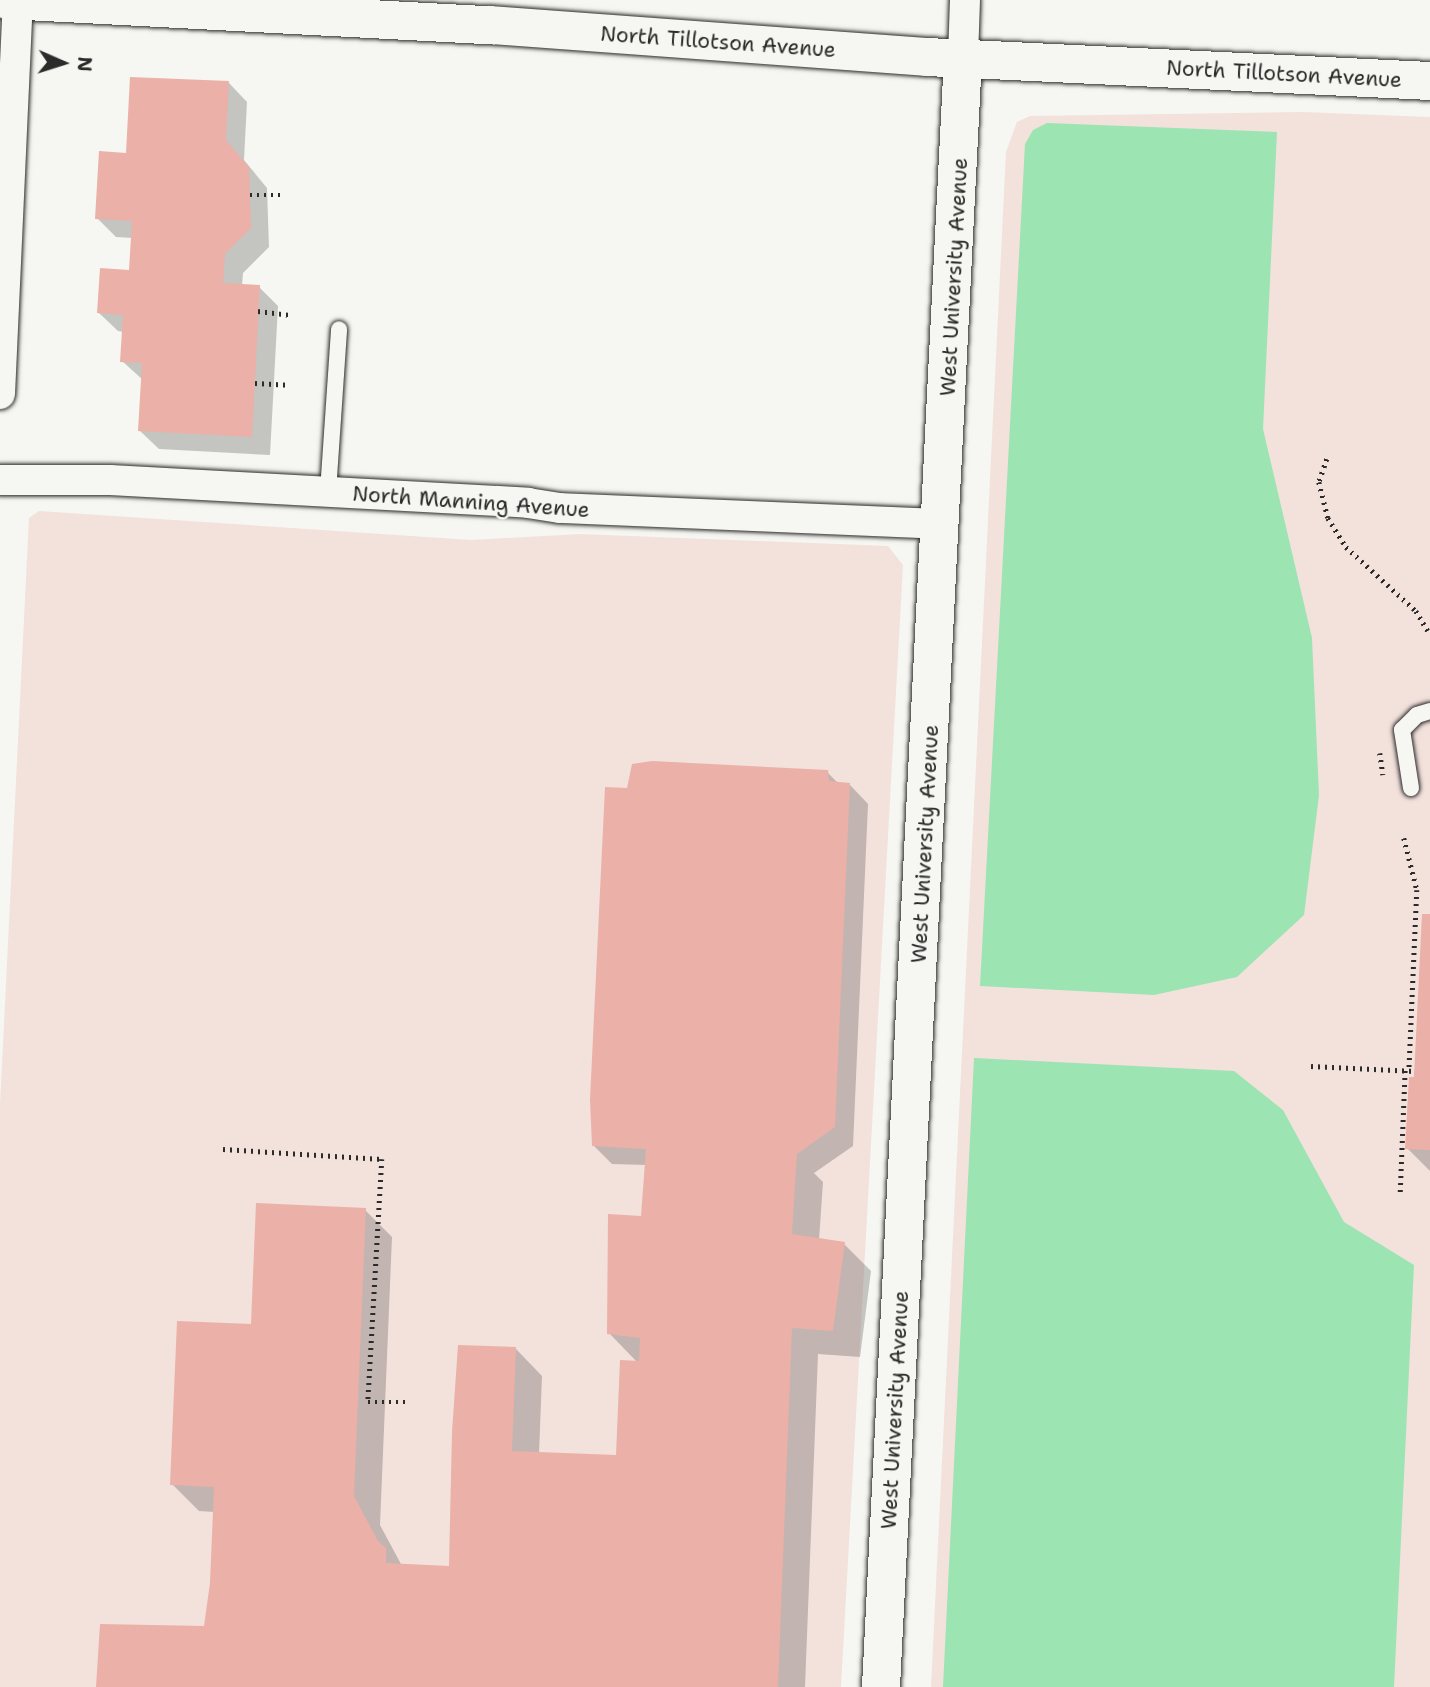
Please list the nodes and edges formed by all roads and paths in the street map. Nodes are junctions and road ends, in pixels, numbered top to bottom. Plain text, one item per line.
1 (14, 0) edge
2 (965, 0) edge
3 (963, 57) junction
4 (1430, 81) edge
5 (250, 195) dead end
6 (281, 195) dead end
7 (258, 312) dead end
8 (292, 315) dead end
9 (339, 329) dead end
10 (255, 383) dead end
11 (288, 385) dead end
12 (0, 394) edge
13 (1327, 459) dead end
14 (0, 480) edge
15 (328, 492) junction
16 (942, 524) junction
17 (1428, 631) dead end
18 (1430, 711) edge
19 (1411, 788) dead end
20 (1404, 838) dead end
21 (1311, 1066) dead end
22 (1410, 1070) junction
23 (223, 1149) dead end
24 (1400, 1192) dead end
25 (408, 1402) dead end
26 (881, 1687) edge

1 - 3 street, North Tillotson Avenue
1 - 12 street
2 - 3 street, West University Avenue
3 - 4 street, North Tillotson Avenue
3 - 16 street, West University Avenue
5 - 6 path
7 - 8 path
9 - 15 lane
10 - 11 path
13 - 17 path
14 - 15 street, North Manning Avenue
15 - 16 street, North Manning Avenue
16 - 26 street, West University Avenue
18 - 19 lane
20 - 22 path
21 - 22 path
22 - 24 path
23 - 25 path

